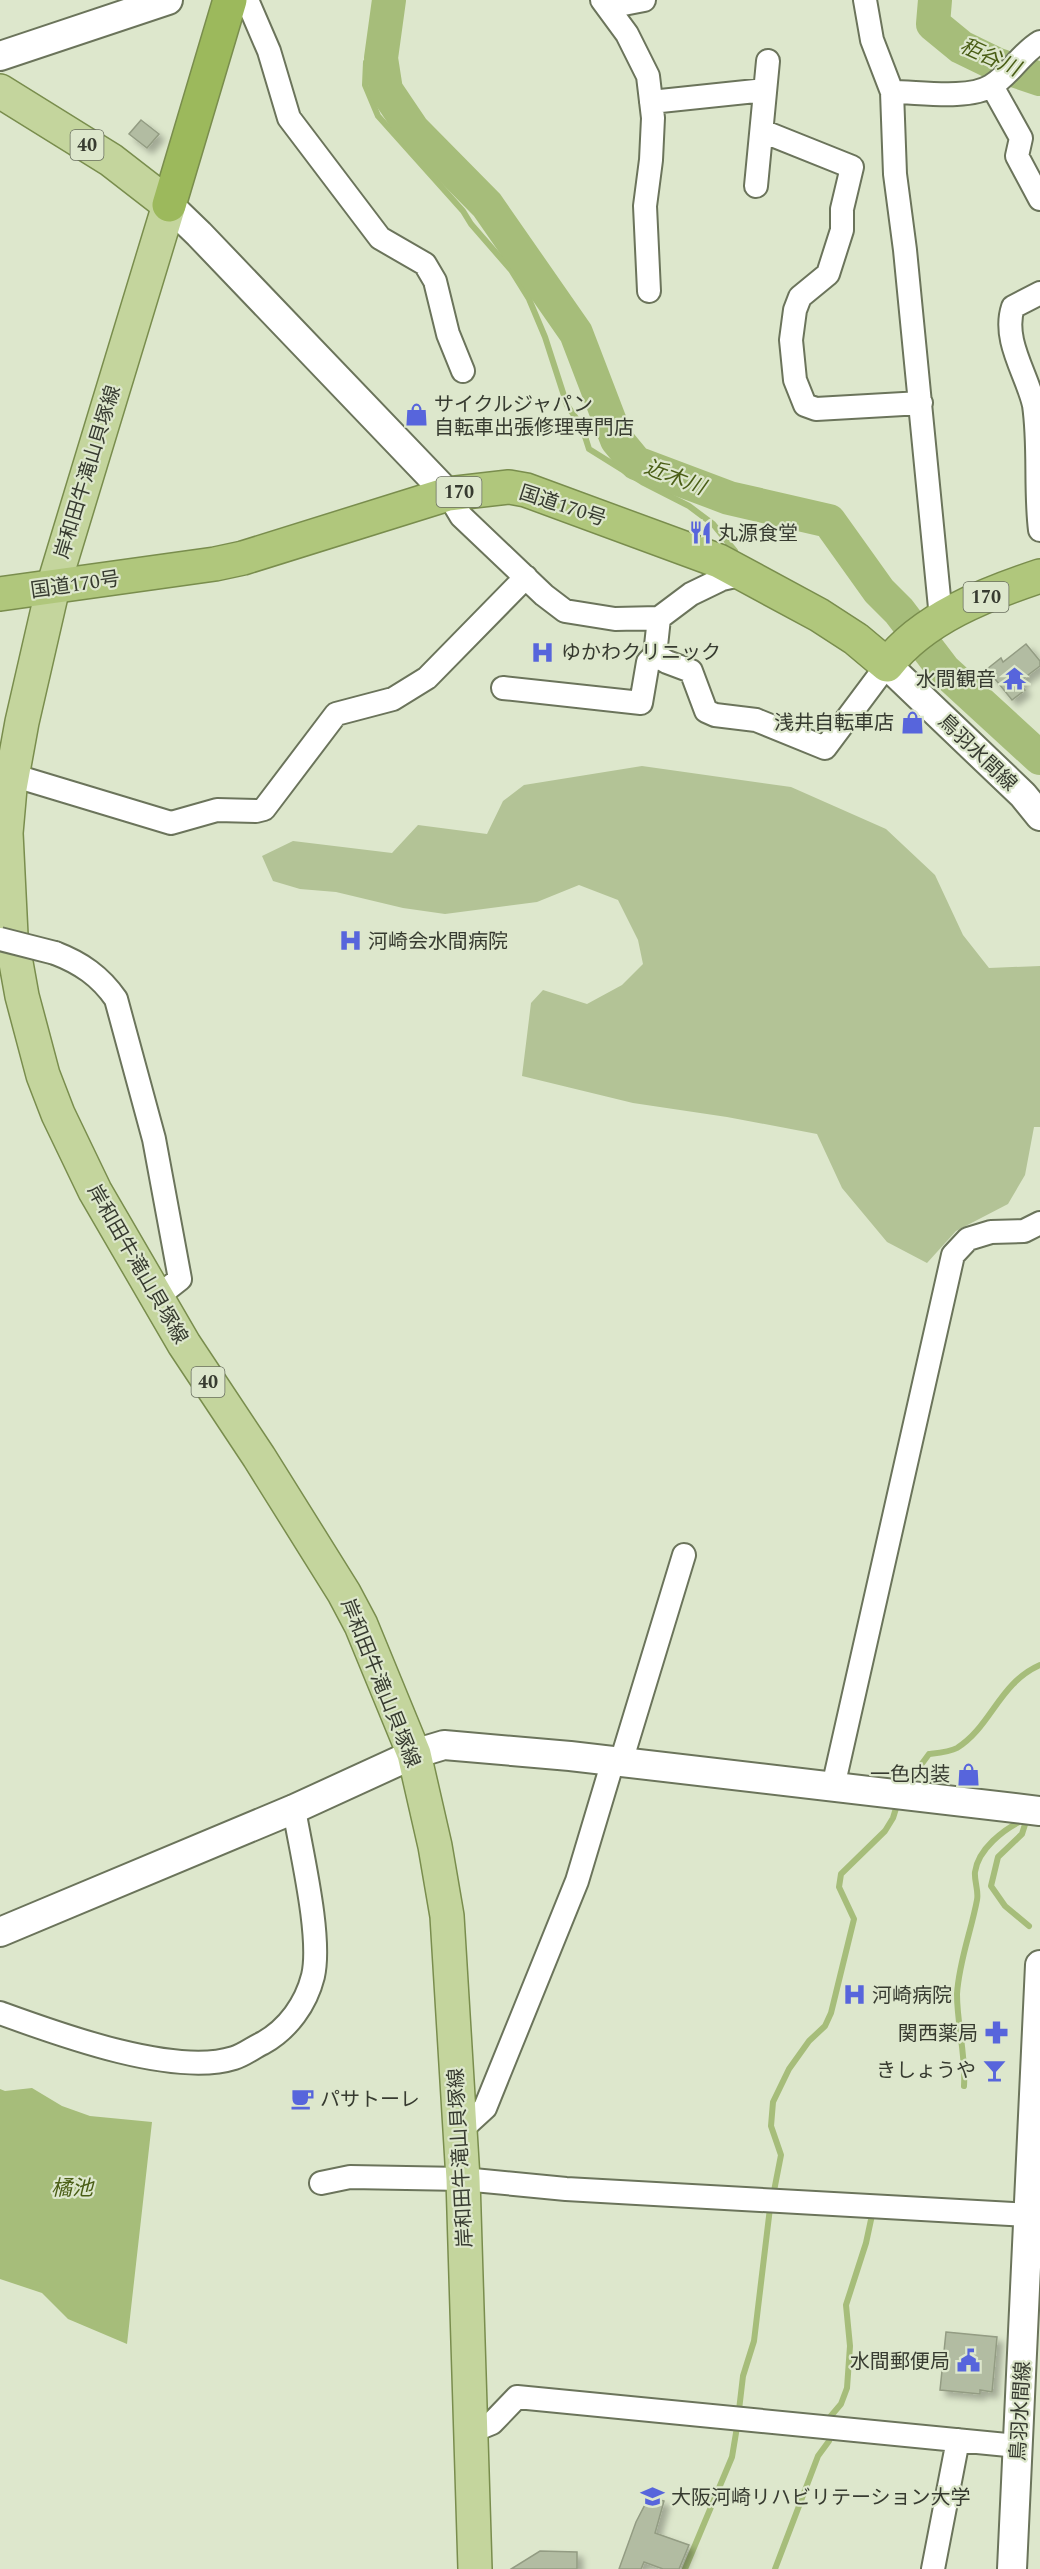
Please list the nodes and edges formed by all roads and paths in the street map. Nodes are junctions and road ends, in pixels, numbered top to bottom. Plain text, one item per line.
1 (168, 0) edge
2 (247, 0) edge
3 (644, 0) edge
4 (865, 0) edge
5 (605, 4) edge
6 (226, 13) edge
7 (1035, 45) edge
8 (0, 56) edge
9 (768, 61) dead end
10 (992, 86) junction
11 (765, 90) junction
12 (0, 91) edge
13 (892, 92) junction
14 (651, 102) junction
15 (762, 131) junction
16 (756, 186) dead end
17 (1040, 199) edge
18 (169, 205) junction
19 (649, 291) dead end
20 (1040, 293) edge
21 (463, 371) dead end
22 (921, 403) junction
23 (448, 494) junction
24 (1040, 531) edge
25 (744, 574) junction
26 (1040, 576) edge
27 (526, 577) junction
28 (53, 587) junction
29 (0, 594) edge
30 (659, 618) junction
31 (938, 620) junction
32 (655, 655) junction
33 (892, 658) junction
34 (503, 688) dead end
35 (12, 775) junction
36 (1040, 816) edge
37 (5, 907) edge
38 (0, 939) edge
39 (1040, 1223) edge
40 (157, 1297) junction
41 (684, 1555) dead end
42 (414, 1754) junction
43 (617, 1762) junction
44 (833, 1787) junction
45 (294, 1809) junction
46 (1040, 1811) edge
47 (0, 1932) edge
48 (1040, 1965) edge
49 (0, 2013) edge
50 (1038, 2067) edge
51 (461, 2130) junction
52 (463, 2179) junction
53 (321, 2182) dead end
54 (1029, 2214) junction
55 (470, 2432) junction
56 (958, 2440) junction
57 (1018, 2446) junction
58 (475, 2569) edge
59 (933, 2569) edge
60 (1012, 2569) edge

1 - 8 street
2 - 21 street
3 - 5 street
4 - 13 street
5 - 14 street
6 - 18 highway
7 - 10 street
9 - 11 street
10 - 13 street
10 - 17 street
11 - 14 street
11 - 15 street
12 - 18 main road, 40
13 - 22 street
14 - 19 street
15 - 16 street
15 - 22 street
18 - 23 street
18 - 28 main road, 岸和田牛滝山貝塚線 / 40
20 - 24 street
22 - 31 street
23 - 25 highway, 国道170号 / 170
23 - 27 street
23 - 28 highway, 国道170号 / 170
25 - 30 street
25 - 33 highway, 国道170号 / 170
26 - 31 highway, 170
27 - 30 street
27 - 35 street
28 - 29 highway, 国道170号 / 170
28 - 35 main road, 岸和田牛滝山貝塚線 / 40
30 - 32 street
31 - 33 highway, 170
32 - 33 street
32 - 34 street
33 - 36 street, 鳥羽水間線
35 - 37 main road, 岸和田牛滝山貝塚線 / 40
37 - 40 main road, 岸和田牛滝山貝塚線 / 40
38 - 40 street, bridge
39 - 44 street
40 - 42 main road, 岸和田牛滝山貝塚線 / 40
41 - 43 street
42 - 43 street
42 - 45 street
42 - 51 main road, 岸和田牛滝山貝塚線 / 40
43 - 44 street
43 - 51 street
44 - 46 street
45 - 47 street
45 - 49 street
48 - 50 street, 鳥羽水間線
50 - 54 street, 鳥羽水間線
51 - 52 main road, 岸和田牛滝山貝塚線 / 40
52 - 53 street
52 - 54 street
52 - 55 main road, 岸和田牛滝山貝塚線 / 40
54 - 57 street, 鳥羽水間線
55 - 56 street
55 - 58 main road, 岸和田牛滝山貝塚線 / 40
56 - 57 street
56 - 59 street
57 - 60 street, 鳥羽水間線

